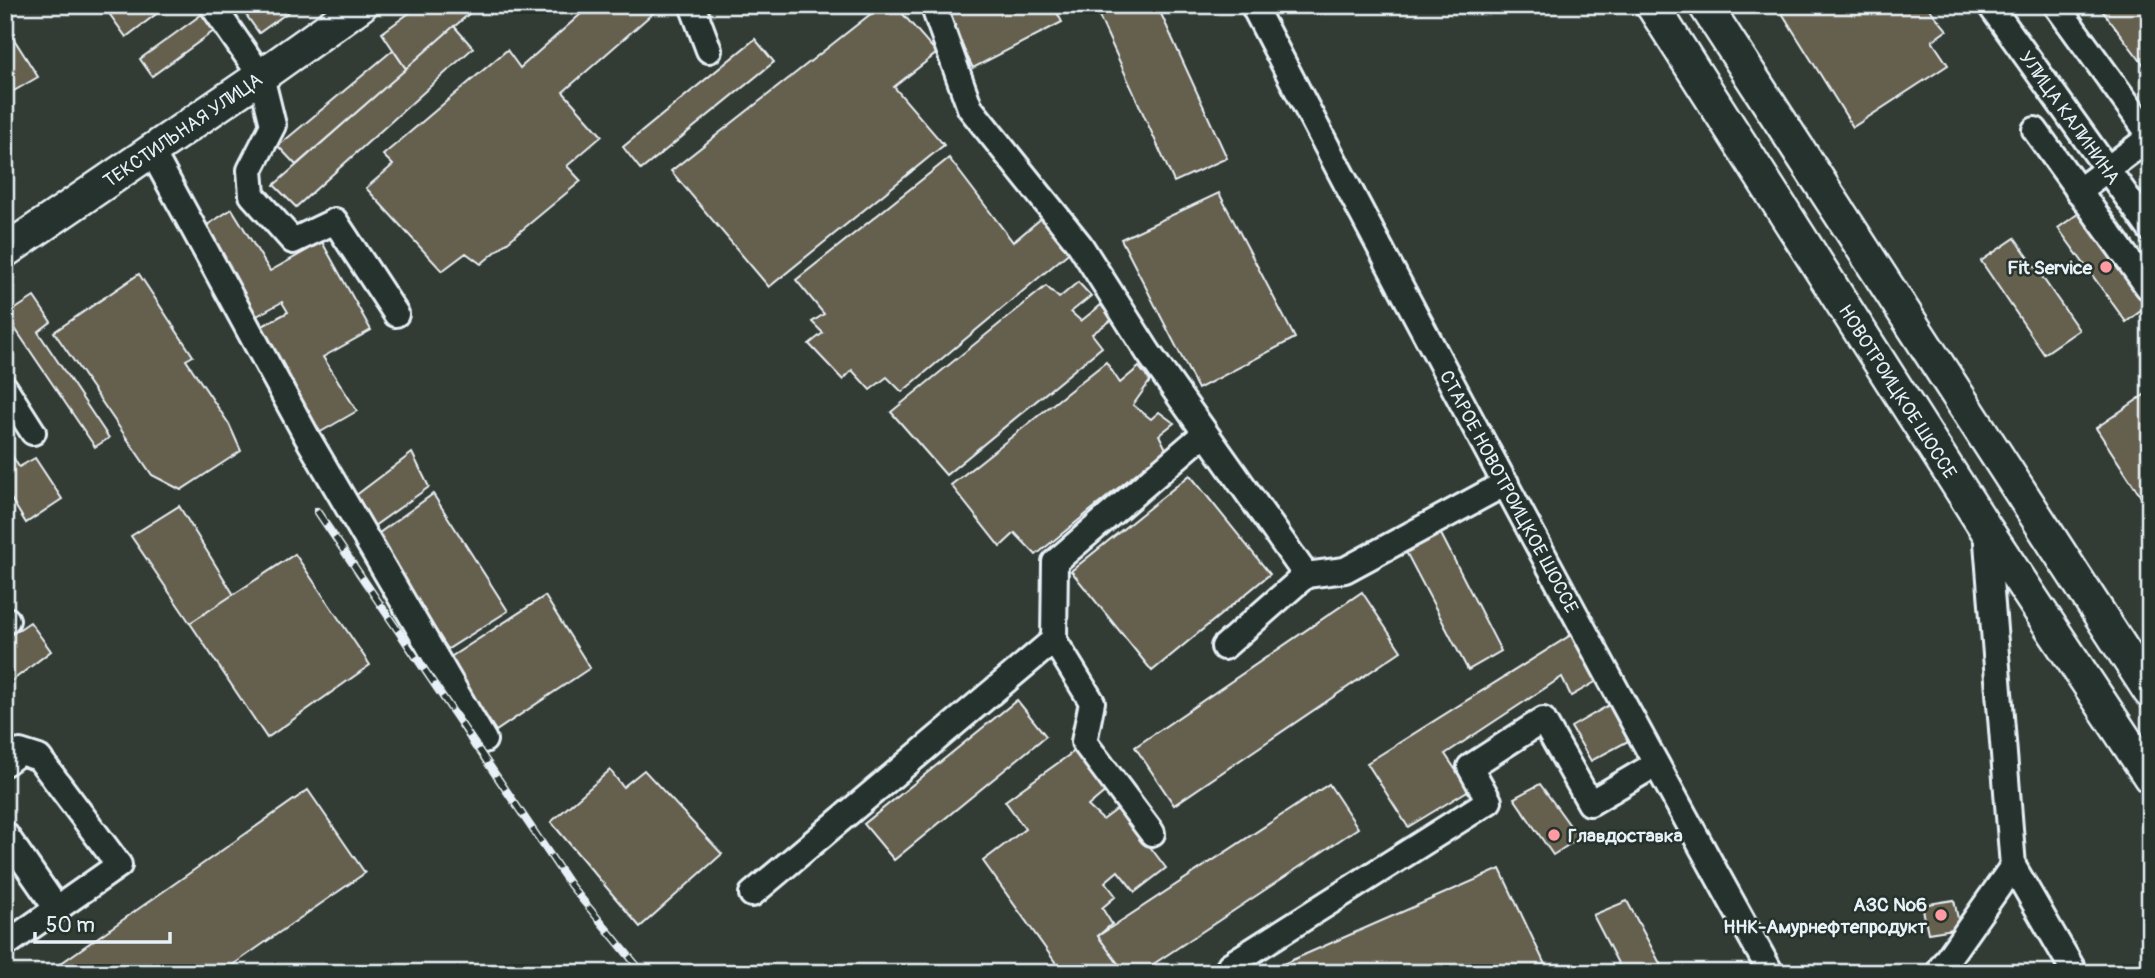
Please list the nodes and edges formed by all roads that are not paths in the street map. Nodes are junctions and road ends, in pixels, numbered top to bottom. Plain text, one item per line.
1 (212, 5) edge
2 (360, 5) edge
3 (692, 5) edge
4 (933, 5) edge
5 (1253, 5) edge
6 (1652, 5) edge
7 (1705, 5) edge
8 (1990, 5) edge
9 (2056, 5) edge
10 (709, 50) dead end
11 (261, 76) junction
12 (2035, 130) dead end
13 (2150, 136) edge
14 (151, 150) junction
15 (2107, 170) junction
16 (2078, 191) junction
17 (2150, 229) edge
18 (5, 251) edge
19 (2148, 287) dead end
20 (396, 314) dead end
21 (5, 388) edge
22 (33, 432) dead end
23 (1205, 433) junction
24 (1506, 483) junction
25 (1986, 529) junction
26 (1306, 575) junction
27 (1054, 640) junction
28 (1224, 647) dead end
29 (2150, 692) edge
30 (484, 740) dead end
31 (5, 763) edge
32 (1656, 764) junction
33 (2150, 777) edge
34 (1152, 833) dead end
35 (5, 834) edge
36 (2013, 866) junction
37 (752, 894) dead end
38 (57, 909) junction
39 (5, 945) edge
40 (1235, 973) edge
41 (1771, 973) edge
42 (1944, 973) edge
43 (2075, 973) edge

1 - 11 street
2 - 11 main road, ТЕКСТИЛЬНАЯ УЛИЦА
3 - 10 street
4 - 23 street
5 - 24 street, СТАРОЕ НОВОТРОИЦКОЕ ШОССЕ
6 - 25 main road, НОВОТРОИЦКОЕ ШОССЕ
7 - 29 main road
8 - 15 street, УЛИЦА КАЛИНИНА
9 - 13 street
11 - 14 main road, ТЕКСТИЛЬНАЯ УЛИЦА
11 - 20 street
12 - 16 street
13 - 15 street
14 - 18 main road, ТЕКСТИЛЬНАЯ УЛИЦА
14 - 30 street
15 - 16 street
15 - 17 street, УЛИЦА КАЛИНИНА
16 - 19 street
21 - 22 street
23 - 26 street
23 - 27 street
24 - 26 street
24 - 32 street, СТАРОЕ НОВОТРОИЦКОЕ ШОССЕ
25 - 33 main road, НОВОТРОИЦКОЕ ШОССЕ
25 - 36 street
26 - 28 street
27 - 34 street
27 - 37 street
31 - 38 street
32 - 40 street
32 - 41 street, СТАРОЕ НОВОТРОИЦКОЕ ШОССЕ
35 - 38 street
36 - 42 street
36 - 43 street
38 - 39 street

